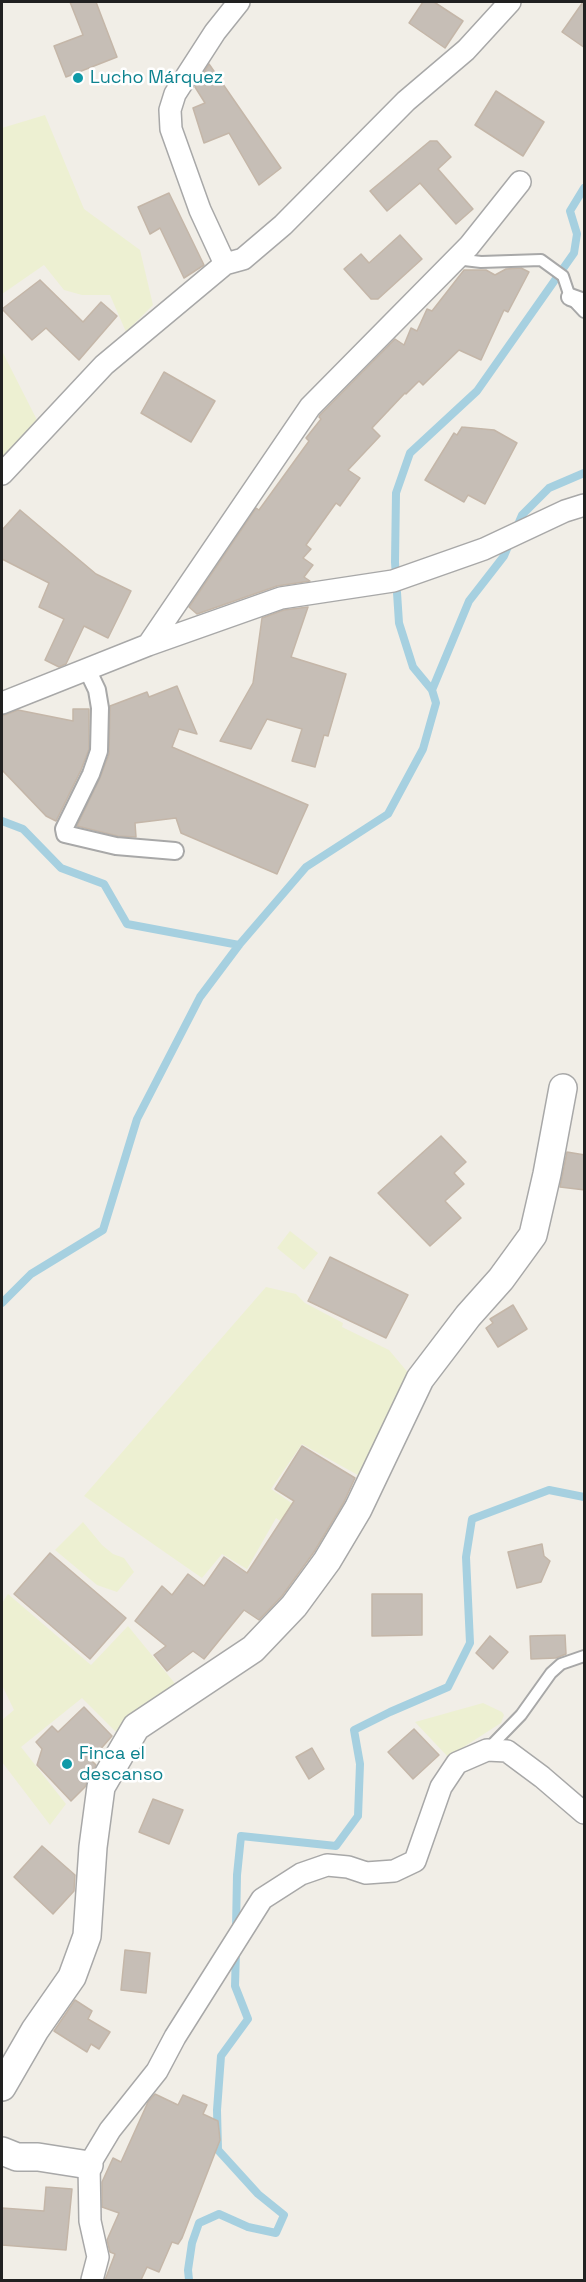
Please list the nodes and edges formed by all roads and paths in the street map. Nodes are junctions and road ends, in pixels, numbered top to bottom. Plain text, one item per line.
1 (238, 2) edge
2 (510, 2) edge
3 (520, 182) dead end
4 (456, 259) junction
5 (225, 264) junction
6 (577, 300) edge
7 (585, 312) edge
8 (2, 474) edge
9 (575, 508) edge
10 (148, 645) junction
11 (87, 669) junction
12 (2, 703) edge
13 (176, 851) dead end
14 (563, 1088) dead end
15 (585, 1656) edge
16 (487, 1750) junction
17 (585, 1813) edge
18 (2, 2087) edge
19 (2, 2151) edge
20 (89, 2165) junction
21 (92, 2280) edge

1 - 5 street
2 - 5 street
3 - 4 street
4 - 6 lane
4 - 10 street
5 - 8 street
6 - 7 lane
9 - 10 street
10 - 11 street
11 - 12 street
11 - 13 street
14 - 18 street
15 - 16 lane
16 - 17 street
16 - 20 street
19 - 20 street
20 - 21 street

